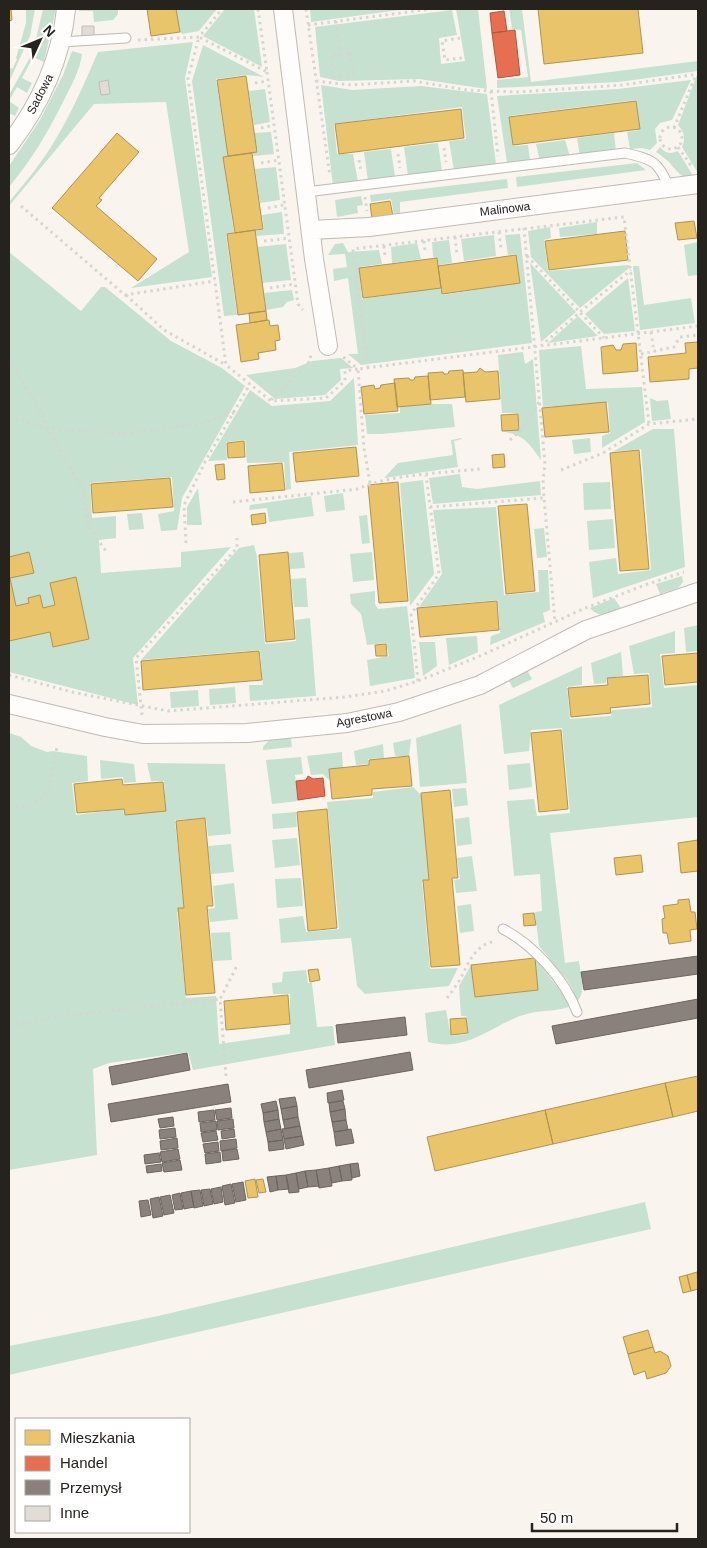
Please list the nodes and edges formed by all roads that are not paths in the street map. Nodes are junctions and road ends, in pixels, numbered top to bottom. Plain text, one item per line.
1 (66, 9) edge
2 (283, 9) edge
3 (131, 39) road end
4 (61, 42) junction
5 (9, 145) edge
6 (696, 177) edge
7 (669, 188) junction
8 (306, 192) junction
9 (311, 230) junction
10 (334, 351) road end
11 (698, 592) edge
12 (9, 704) edge
13 (503, 929) dead end
14 (577, 1012) dead end

1 - 4 street, Sadowa
2 - 8 street
3 - 4 lane
4 - 5 street, Sadowa
6 - 7 street, Malinowa
7 - 8 lane
7 - 9 street, Malinowa
8 - 9 street
9 - 10 street
11 - 12 street, Agrestowa
13 - 14 lane

